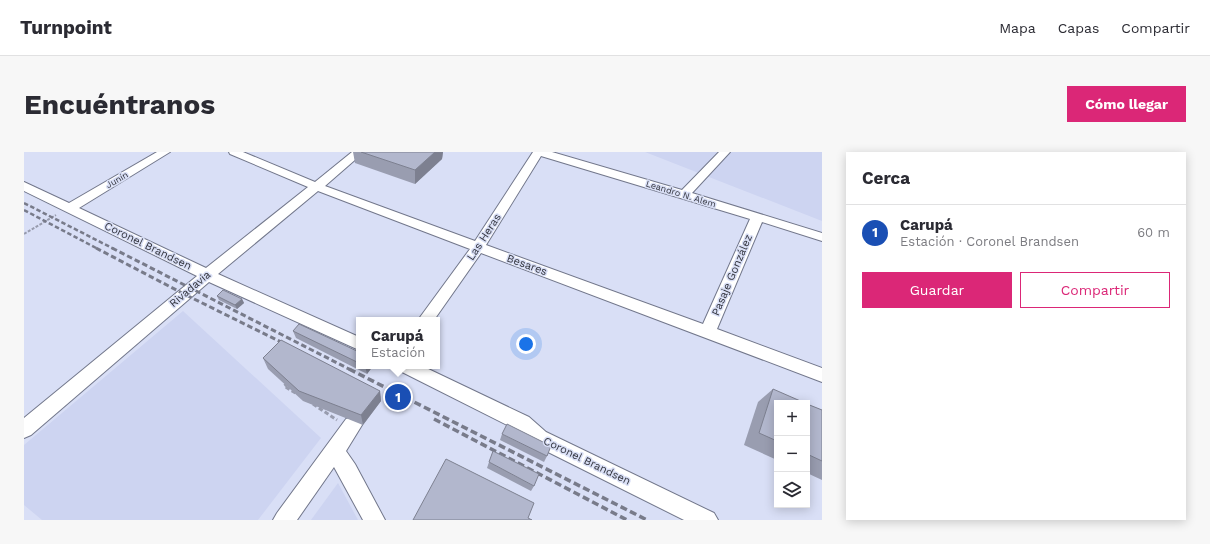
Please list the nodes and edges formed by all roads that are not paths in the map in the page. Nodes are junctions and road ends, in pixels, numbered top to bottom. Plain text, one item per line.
1 (165, 152) edge
2 (234, 152) edge
3 (359, 152) edge
4 (539, 152) edge
5 (725, 152) edge
6 (24, 186) edge
7 (317, 187) junction
8 (684, 194) junction
9 (69, 208) junction
10 (757, 218) junction
11 (822, 237) edge
12 (478, 247) junction
13 (207, 275) junction
14 (428, 317) edge
15 (708, 332) junction
16 (356, 343) edge
17 (412, 369) edge
18 (822, 375) edge
19 (352, 427) road end
20 (24, 430) edge
21 (335, 452) junction
22 (284, 520) edge
23 (374, 520) edge
24 (707, 520) edge

1 - 9 street, Junín
2 - 7 street, Besares
3 - 7 street, Rivadavia
4 - 8 street, Leandro N. Alem
4 - 12 street, Las Heras
5 - 8 street
6 - 9 street, Coronel Brandsen
7 - 12 street, Besares
7 - 13 street, Rivadavia
8 - 10 street, Leandro N. Alem
9 - 13 street, Coronel Brandsen
10 - 11 street, Leandro N. Alem
10 - 15 street, Pasaje González
12 - 14 street, Las Heras
12 - 15 street, Besares
13 - 16 street, Coronel Brandsen
13 - 20 street, Rivadavia
15 - 18 street, Besares
17 - 24 street, Coronel Brandsen
19 - 21 street
21 - 22 street
21 - 23 street

